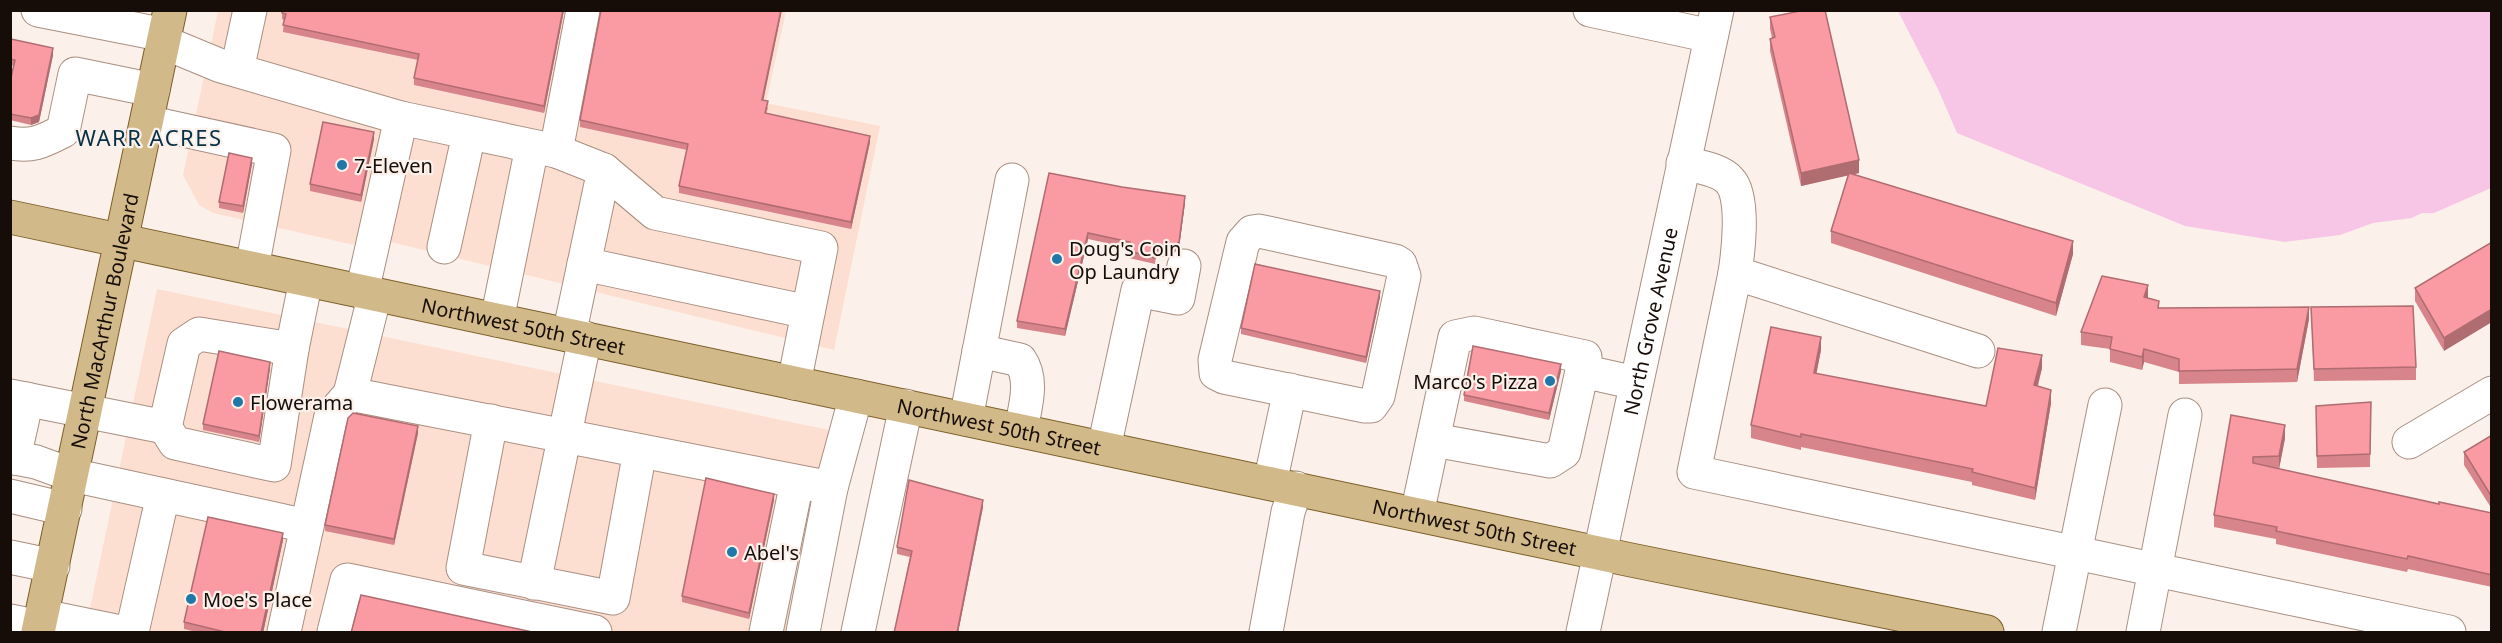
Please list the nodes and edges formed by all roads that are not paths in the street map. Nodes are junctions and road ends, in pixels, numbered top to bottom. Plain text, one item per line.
1 (38, 10) edge
2 (250, 10) edge
3 (583, 10) edge
4 (1590, 10) edge
5 (92, 16) edge
6 (1714, 23) edge
7 (166, 29) edge
8 (237, 70) junction
9 (153, 90) junction
10 (401, 118) junction
11 (147, 122) junction
12 (469, 134) junction
13 (10, 143) edge
14 (544, 149) junction
15 (1683, 163) junction
16 (604, 170) junction
17 (1012, 180) dead end
18 (10, 217) edge
19 (123, 241) junction
20 (444, 247) dead end
21 (584, 264) junction
22 (1184, 266) dead end
23 (252, 268) junction
24 (1735, 273) junction
25 (306, 280) junction
26 (368, 293) junction
27 (808, 312) junction
28 (497, 320) junction
29 (577, 337) junction
30 (292, 349) junction
31 (979, 351) junction
32 (1978, 351) dead end
33 (1582, 371) junction
34 (794, 383) junction
35 (1636, 383) junction
36 (1290, 390) junction
37 (2492, 393) edge
38 (350, 394) junction
39 (856, 396) junction
40 (19, 398) edge
41 (2105, 405) dead end
42 (906, 406) junction
43 (86, 411) junction
44 (2185, 416) dead end
45 (966, 419) junction
46 (491, 421) junction
47 (165, 427) junction
48 (1022, 430) junction
49 (565, 436) junction
50 (1434, 440) junction
51 (2409, 442) dead end
52 (1104, 448) junction
53 (640, 451) junction
54 (12, 457) edge
55 (72, 475) junction
56 (797, 482) junction
57 (1283, 486) junction
58 (831, 488) junction
59 (163, 495) junction
60 (10, 496) edge
61 (65, 509) junction
62 (1417, 514) junction
63 (308, 526) junction
64 (1600, 553) junction
65 (2074, 553) junction
66 (10, 557) edge
67 (53, 566) junction
68 (2155, 570) junction
69 (534, 583) junction
70 (33, 624) edge
71 (1908, 624) edge
72 (120, 633) edge
73 (132, 633) edge
74 (284, 633) edge
75 (334, 633) edge
76 (595, 633) edge
77 (766, 633) edge
78 (803, 633) edge
79 (858, 633) edge
80 (1266, 633) edge
81 (1583, 633) edge
82 (1987, 633) edge
83 (2059, 633) edge
84 (2143, 633) edge
85 (2449, 633) edge

1 - 5 street
2 - 8 street
3 - 14 street
4 - 6 street
5 - 7 street
6 - 15 street, North Grove Avenue
7 - 8 street
7 - 9 main road, North MacArthur Boulevard
8 - 10 street
9 - 11 main road, North MacArthur Boulevard
9 - 13 street
10 - 12 street
10 - 26 street
11 - 19 main road, North MacArthur Boulevard
11 - 23 street
12 - 14 street
12 - 20 street
14 - 16 street
14 - 28 street
15 - 24 street
15 - 35 street, North Grove Avenue
16 - 21 street
16 - 27 street
17 - 31 street
18 - 19 main road, Northwest 50th Street
19 - 23 main road, Northwest 50th Street
19 - 43 main road, North MacArthur Boulevard
21 - 27 street
21 - 29 street
22 - 52 street
23 - 25 main road, Northwest 50th Street
24 - 32 street
24 - 65 street
25 - 26 main road, Northwest 50th Street
25 - 30 street
26 - 28 main road, Northwest 50th Street
26 - 38 street
27 - 34 street
28 - 29 main road, Northwest 50th Street
29 - 34 main road, Northwest 50th Street
29 - 49 street
30 - 47 street
30 - 47 street
31 - 45 street
31 - 48 street
33 - 35 street
33 - 50 street
33 - 50 street
34 - 39 main road, Northwest 50th Street
35 - 64 street, North Grove Avenue
36 - 36 street
36 - 57 street
37 - 51 street
38 - 46 street
38 - 63 street
39 - 42 main road, Northwest 50th Street
39 - 58 street
40 - 43 street
40 - 54 street
41 - 65 street
42 - 45 main road, Northwest 50th Street
42 - 79 street
43 - 47 street
43 - 55 main road, North MacArthur Boulevard
44 - 68 street
45 - 48 main road, Northwest 50th Street
46 - 49 street
46 - 69 street
48 - 52 main road, Northwest 50th Street
49 - 53 street
49 - 69 street
50 - 62 street
52 - 57 main road, Northwest 50th Street
53 - 56 street
53 - 69 street
54 - 55 street
55 - 59 street
55 - 61 main road, North MacArthur Boulevard
56 - 58 street
56 - 77 street
57 - 62 main road, Northwest 50th Street
57 - 80 street
58 - 78 street
59 - 63 street
59 - 73 street
60 - 61 street
61 - 67 main road, North MacArthur Boulevard
62 - 64 main road, Northwest 50th Street
63 - 74 street
64 - 71 main road, Northwest 50th Street
64 - 81 street, North Grove Avenue
65 - 68 street
65 - 83 street
66 - 67 street
67 - 70 main road, North MacArthur Boulevard
68 - 84 street
68 - 85 street
70 - 72 street
71 - 82 main road, Northwest 50th Street
75 - 76 street

